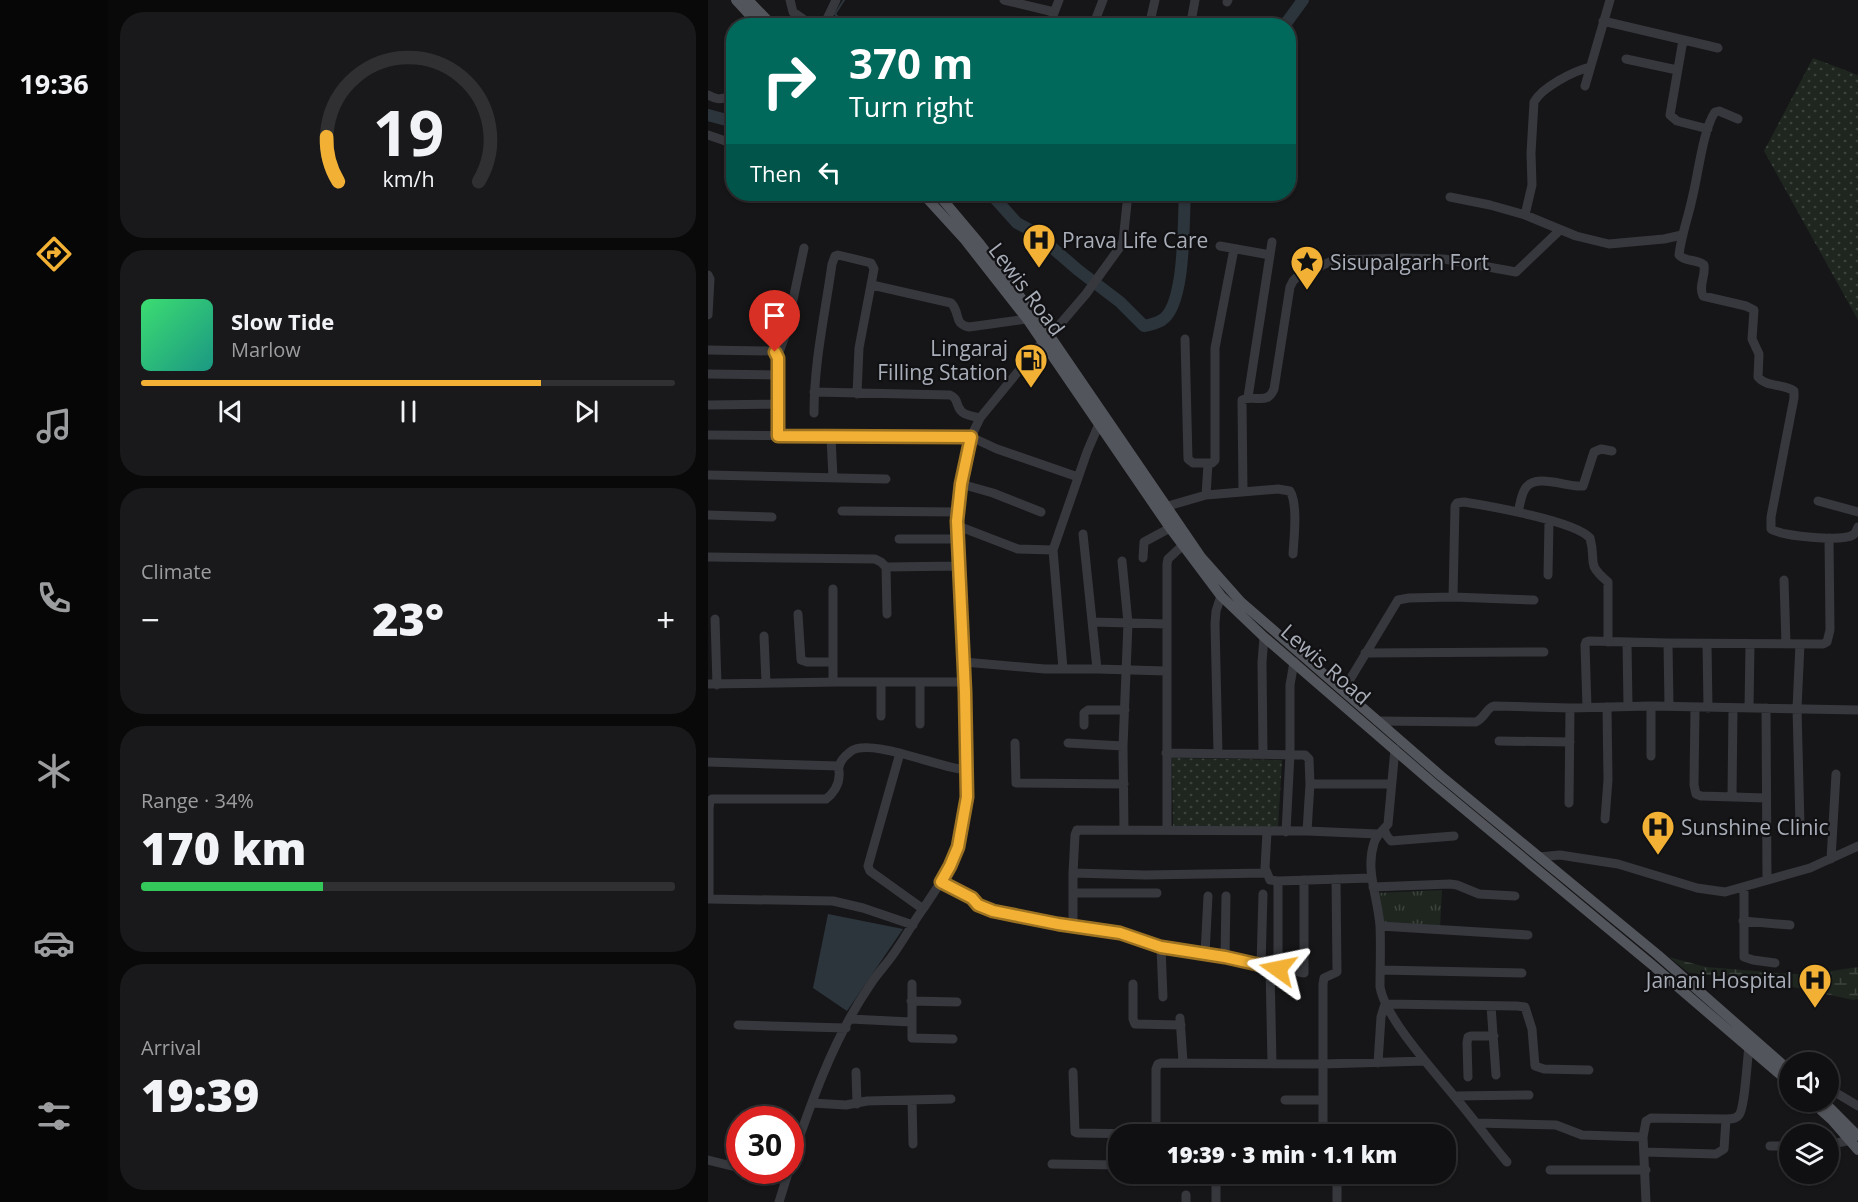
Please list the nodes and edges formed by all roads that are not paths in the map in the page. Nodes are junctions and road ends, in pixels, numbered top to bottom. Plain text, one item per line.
1 (736, 0) edge
2 (748, 0) edge
3 (790, 0) edge
4 (836, 0) edge
5 (1004, 0) edge
6 (1059, 0) edge
7 (1103, 0) edge
8 (1155, 0) edge
9 (1195, 0) edge
10 (1610, 0) edge
11 (1054, 12) junction
12 (755, 18) edge
13 (757, 18) edge
14 (802, 18) edge
15 (827, 18) edge
16 (1052, 18) edge
17 (1096, 18) edge
18 (1151, 18) edge
19 (1192, 18) edge
20 (1603, 21) junction
21 (1683, 40) junction
22 (1718, 48) dead end
23 (1626, 59) dead end
24 (1590, 67) junction
25 (1677, 70) junction
26 (1585, 86) dead end
27 (708, 95) edge
28 (726, 98) edge
29 (1738, 119) dead end
30 (1708, 129) junction
31 (708, 135) edge
32 (726, 141) edge
33 (1450, 197) dead end
34 (930, 201) edge
35 (944, 201) edge
36 (1127, 201) edge
37 (1525, 215) junction
38 (1560, 230) junction
39 (1682, 235) junction
40 (1272, 242) dead end
41 (1220, 246) dead end
42 (804, 248) dead end
43 (1234, 249) junction
44 (1270, 255) junction
45 (708, 275) edge
46 (872, 285) junction
47 (708, 315) edge
48 (1027, 319) junction
49 (1046, 338) junction
50 (1185, 339) dead end
51 (708, 350) edge
52 (778, 354) junction
53 (708, 374) edge
54 (778, 375) junction
55 (1078, 384) junction
56 (814, 392) junction
57 (857, 394) junction
58 (1248, 397) junction
59 (778, 404) junction
60 (708, 405) edge
61 (814, 413) dead end
62 (980, 418) junction
63 (1100, 424) junction
64 (708, 435) edge
65 (778, 436) junction
66 (831, 437) junction
67 (971, 437) junction
68 (1612, 451) dead end
69 (1208, 464) junction
70 (708, 475) edge
71 (1078, 477) junction
72 (833, 478) junction
73 (886, 479) dead end
74 (961, 484) junction
75 (1243, 491) junction
76 (1206, 495) junction
77 (1818, 501) dead end
78 (1168, 506) junction
79 (842, 511) dead end
80 (958, 512) junction
81 (1041, 512) dead end
82 (1518, 512) junction
83 (1858, 512) edge
84 (708, 515) edge
85 (772, 517) dead end
86 (1550, 522) junction
87 (958, 526) junction
88 (1858, 527) edge
89 (1170, 528) junction
90 (1083, 534) dead end
91 (1829, 538) junction
92 (899, 539) dead end
93 (958, 539) junction
94 (1183, 545) junction
95 (1053, 550) junction
96 (1293, 554) dead end
97 (708, 557) edge
98 (1143, 558) dead end
99 (1122, 561) dead end
100 (959, 566) junction
101 (886, 567) junction
102 (1548, 575) dead end
103 (1784, 580) dead end
104 (833, 589) dead end
105 (1221, 596) junction
106 (1453, 597) junction
107 (1534, 600) dead end
108 (798, 614) dead end
109 (886, 614) dead end
110 (715, 619) dead end
111 (1092, 622) junction
112 (1128, 623) junction
113 (1167, 624) junction
114 (764, 636) dead end
115 (1264, 637) junction
116 (1608, 642) junction
117 (1627, 643) junction
118 (1668, 643) junction
119 (1707, 644) junction
120 (1750, 644) junction
121 (1786, 644) junction
122 (1800, 644) junction
123 (1544, 652) dead end
124 (1365, 654) junction
125 (833, 662) junction
126 (964, 662) junction
127 (1294, 662) junction
128 (1063, 669) junction
129 (1097, 669) junction
130 (1125, 669) junction
131 (1166, 671) junction
132 (833, 682) junction
133 (881, 682) junction
134 (964, 682) junction
135 (766, 683) junction
136 (920, 683) junction
137 (712, 685) edge
138 (1343, 691) junction
139 (1628, 706) junction
140 (1651, 706) junction
141 (1669, 706) junction
142 (1587, 707) junction
143 (1607, 707) junction
144 (1570, 708) junction
145 (1695, 708) junction
146 (1708, 708) junction
147 (1733, 708) junction
148 (1749, 708) junction
149 (1766, 708) junction
150 (1797, 708) junction
151 (1125, 710) junction
152 (1858, 710) edge
153 (881, 716) dead end
154 (1377, 721) junction
155 (920, 724) dead end
156 (1084, 726) dead end
157 (1499, 741) dead end
158 (1570, 742) junction
159 (1015, 743) dead end
160 (1068, 743) dead end
161 (1123, 746) junction
162 (1395, 749) junction
163 (900, 753) junction
164 (1166, 753) junction
165 (1218, 753) junction
166 (1263, 754) junction
167 (1290, 754) junction
168 (1651, 756) dead end
169 (708, 762) edge
170 (839, 766) junction
171 (968, 770) junction
172 (1836, 774) dead end
173 (1438, 780) junction
174 (1124, 784) junction
175 (1310, 784) junction
176 (1391, 784) junction
177 (1732, 796) junction
178 (1766, 798) junction
179 (1569, 803) dead end
180 (1605, 819) dead end
181 (1800, 826) dead end
182 (1124, 829) junction
183 (1167, 830) junction
184 (1307, 831) junction
185 (1267, 832) junction
186 (1287, 832) junction
187 (1381, 832) junction
188 (1455, 836) dead end
189 (1858, 846) edge
190 (1539, 857) junction
191 (1832, 859) junction
192 (1073, 873) junction
193 (1266, 873) junction
194 (1336, 879) junction
195 (1304, 880) junction
196 (1767, 880) junction
197 (1278, 881) junction
198 (941, 882) junction
199 (1372, 882) junction
200 (1744, 887) junction
201 (1569, 889) junction
202 (1073, 893) junction
203 (1157, 893) dead end
204 (1263, 894) dead end
205 (1208, 896) dead end
206 (1226, 896) dead end
207 (1515, 896) dead end
208 (708, 899) edge
209 (923, 909) junction
210 (1743, 921) junction
211 (912, 925) junction
212 (1790, 925) dead end
213 (1380, 926) junction
214 (1073, 927) junction
215 (1528, 935) dead end
216 (1161, 947) junction
217 (1205, 954) junction
218 (1225, 957) junction
219 (1655, 960) junction
220 (1775, 963) dead end
221 (1270, 967) junction
222 (1380, 970) junction
223 (1522, 973) dead end
224 (912, 984) dead end
225 (1133, 984) dead end
226 (1162, 997) dead end
227 (911, 1001) junction
228 (957, 1002) dead end
229 (1385, 1004) junction
230 (1491, 1006) junction
231 (911, 1022) junction
232 (848, 1024) junction
233 (738, 1025) dead end
234 (1494, 1036) junction
235 (954, 1039) dead end
236 (1749, 1047) junction
237 (1779, 1060) edge
238 (1425, 1061) junction
239 (1183, 1062) junction
240 (1272, 1063) junction
241 (1378, 1063) junction
242 (1323, 1064) junction
243 (1589, 1070) dead end
244 (856, 1072) dead end
245 (1073, 1072) dead end
246 (1779, 1073) edge
247 (1496, 1075) dead end
248 (1468, 1077) dead end
249 (1529, 1095) dead end
250 (1839, 1095) edge
251 (1454, 1096) junction
252 (951, 1099) dead end
253 (912, 1100) junction
254 (1285, 1100) dead end
255 (1323, 1100) junction
256 (812, 1103) junction
257 (857, 1104) junction
258 (1858, 1106) edge
259 (1823, 1112) edge
260 (1832, 1112) edge
261 (1726, 1119) junction
262 (1477, 1123) junction
263 (1323, 1124) edge
264 (804, 1125) edge
265 (1643, 1137) junction
266 (1854, 1138) edge
267 (1839, 1142) edge
268 (913, 1144) dead end
269 (1770, 1146) dead end
270 (1779, 1146) edge
271 (1858, 1150) edge
272 (1644, 1152) junction
273 (708, 1160) edge
274 (1507, 1162) dead end
275 (726, 1164) edge
276 (1052, 1164) dead end
277 (1108, 1166) edge
278 (1550, 1170) dead end
279 (1646, 1170) junction
280 (784, 1184) edge
281 (1216, 1184) edge
282 (1337, 1184) edge
283 (779, 1202) edge
284 (1216, 1202) edge
285 (1338, 1202) edge
286 (1646, 1202) edge

1 - 12 main road
2 - 13 main road
3 - 14 street
4 - 15 street
5 - 11 street
6 - 11 street
7 - 17 street
8 - 18 street
9 - 19 street
10 - 20 street
11 - 16 street
20 - 21 street
20 - 24 street
21 - 22 street
21 - 25 street
23 - 25 street
24 - 26 street
24 - 37 street
25 - 30 street
27 - 28 street
29 - 30 street
30 - 39 street
31 - 32 street
33 - 37 street
34 - 48 main road, Lewis Road
35 - 49 main road, Lewis Road
36 - 49 street
37 - 38 street
38 - 39 street
38 - 58 street
39 - 91 street
40 - 44 street
41 - 43 street
42 - 52 street
43 - 44 street
43 - 69 street
44 - 58 street
45 - 47 street
46 - 48 street
46 - 56 street
46 - 57 street
48 - 49 main road, Lewis Road
49 - 55 main road, Lewis Road
49 - 62 street
50 - 69 street
51 - 52 street
52 - 54 street
53 - 54 street
54 - 59 street
55 - 63 main road, Lewis Road
55 - 78 main road, Lewis Road
56 - 57 street
56 - 61 street
57 - 62 street
58 - 75 street
59 - 60 street
59 - 65 street
62 - 67 street
63 - 71 street
63 - 89 main road, Lewis Road
64 - 65 street
65 - 66 street
66 - 67 street
66 - 72 street
67 - 71 street
67 - 74 street
68 - 82 street
69 - 76 street
70 - 72 street
71 - 95 street
72 - 73 street
74 - 80 street
74 - 81 street
75 - 76 street
75 - 96 street
76 - 78 street
77 - 83 street
78 - 138 main road, Lewis Road
79 - 80 street
80 - 87 street
82 - 86 street
82 - 106 street
84 - 85 street
86 - 102 street
86 - 116 street
87 - 93 street
87 - 95 street
88 - 91 street
89 - 94 main road, Lewis Road
89 - 98 street
90 - 111 street
91 - 122 street
92 - 93 street
93 - 100 street
94 - 105 main road, Lewis Road
94 - 113 street
95 - 128 street
97 - 101 street
99 - 112 street
100 - 101 street
100 - 126 street
101 - 109 street
103 - 121 street
104 - 125 street
105 - 115 main road, Lewis Road
105 - 165 street
106 - 107 street
106 - 124 street
108 - 125 street
110 - 137 street
111 - 112 street
111 - 129 street
112 - 113 street
112 - 130 street
113 - 131 street
114 - 135 street
115 - 127 main road, Lewis Road
115 - 166 street
116 - 117 street
116 - 142 street
117 - 118 street
117 - 139 street
118 - 119 street
118 - 141 street
119 - 120 street
119 - 146 street
120 - 121 street
120 - 148 street
121 - 122 street
122 - 150 street
123 - 124 street
124 - 138 street
125 - 132 street
126 - 128 street
126 - 134 street
127 - 162 main road, Lewis Road
127 - 167 street
128 - 129 street
129 - 130 street
130 - 131 street
130 - 151 street
131 - 164 street
132 - 133 street
132 - 135 street
133 - 136 street
133 - 153 street
134 - 136 street
134 - 171 street
135 - 137 street
136 - 155 street
138 - 154 main road, Lewis Road
139 - 140 street
139 - 143 street
140 - 141 street
140 - 168 street
141 - 145 street
142 - 143 street
142 - 144 street
143 - 180 street
144 - 154 street
144 - 158 street
145 - 146 street
145 - 177 street
146 - 147 street
147 - 148 street
147 - 177 street
148 - 149 street
149 - 150 street
149 - 178 street
150 - 152 street
150 - 181 street
151 - 156 street
151 - 161 street
154 - 173 main road, Lewis Road
157 - 158 street
158 - 179 street
159 - 174 street
160 - 161 street
161 - 174 street
162 - 173 main road, Lewis Road
162 - 176 street
163 - 170 street
163 - 171 street
163 - 209 street
164 - 165 street
164 - 183 street
165 - 166 street
166 - 167 street
167 - 175 street
167 - 186 street
169 - 170 street
170 - 208 street
171 - 198 street
172 - 191 street
173 - 190 main road, Lewis Road
173 - 201 main road, Lewis Road
174 - 182 street
175 - 176 street
175 - 184 street
176 - 187 street
177 - 178 street
178 - 196 street
182 - 183 street
182 - 192 street
183 - 185 street
184 - 186 street
184 - 187 street
185 - 186 street
185 - 193 street
187 - 188 street
187 - 199 street
189 - 191 street
190 - 200 street
190 - 201 main road, Lewis Road
191 - 196 street
192 - 193 street
192 - 202 street
193 - 197 street
194 - 195 street
194 - 199 street
194 - 242 street
195 - 197 street
195 - 221 street
196 - 200 street
197 - 221 street
198 - 209 street
198 - 214 street
199 - 207 street
199 - 213 street
200 - 210 street
201 - 219 main road, Lewis Road
202 - 203 street
202 - 214 street
204 - 221 street
205 - 217 street
206 - 218 street
208 - 211 street
209 - 211 street
210 - 212 street
210 - 220 street
211 - 232 street
213 - 215 street
213 - 222 street
214 - 216 street
216 - 217 street
216 - 226 street
217 - 218 street
218 - 221 street
219 - 236 main road, Lewis Road
219 - 237 main road, Lewis Road
221 - 240 street
222 - 223 street
222 - 229 street
224 - 227 street
225 - 239 street
227 - 228 street
227 - 231 street
229 - 230 street
229 - 238 street
229 - 241 street
230 - 234 street
230 - 243 street
231 - 232 street
231 - 235 street
232 - 233 street
232 - 256 street
234 - 247 street
234 - 248 street
236 - 246 main road, Lewis Road
236 - 261 street
238 - 241 street
238 - 251 street
239 - 240 street
239 - 245 street
240 - 242 street
241 - 242 street
242 - 255 street
244 - 257 street
249 - 251 street
250 - 258 street
251 - 262 street
252 - 253 street
253 - 257 street
253 - 268 street
254 - 255 street
255 - 263 street
256 - 257 street
256 - 264 street
259 - 266 main road
260 - 266 main road
261 - 265 street
261 - 272 street
262 - 265 street
262 - 274 street
265 - 272 street
266 - 267 street
266 - 271 main road
269 - 270 street
272 - 279 street
273 - 275 street
276 - 277 street
278 - 279 street
279 - 286 street
280 - 283 street
281 - 284 street
282 - 285 street

